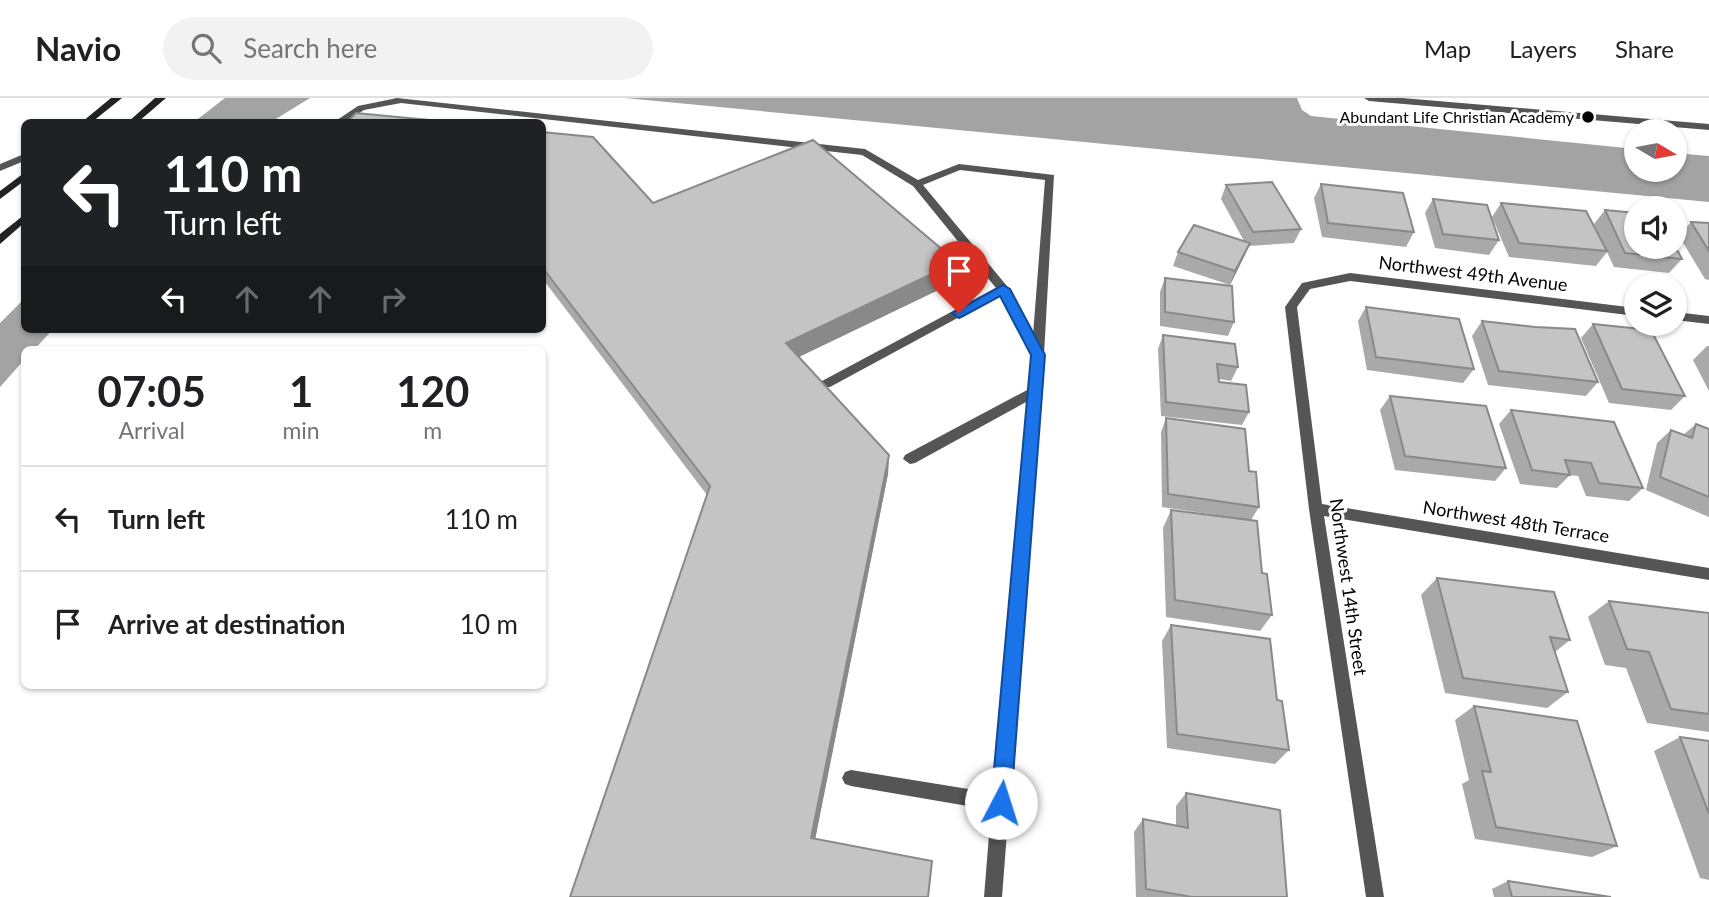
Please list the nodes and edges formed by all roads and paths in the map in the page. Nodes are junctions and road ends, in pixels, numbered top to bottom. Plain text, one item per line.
1 (117, 98) edge
2 (161, 98) edge
3 (1368, 98) edge
4 (91, 119) edge
5 (136, 119) edge
6 (344, 119) edge
7 (1709, 127) edge
8 (21, 158) edge
9 (0, 168) edge
10 (21, 178) edge
11 (917, 184) junction
12 (0, 196) edge
13 (21, 221) edge
14 (0, 240) edge
15 (1306, 286) joint
16 (1003, 289) junction
17 (1624, 311) edge
18 (1687, 317) edge
19 (1709, 320) edge
20 (1038, 355) junction
21 (826, 384) edge
22 (1035, 391) junction
23 (910, 459) dead end
24 (1316, 509) junction
25 (1709, 574) edge
26 (851, 778) dead end
27 (1001, 803) junction
28 (993, 897) edge
29 (1375, 897) edge

1 - 4 main road
2 - 5 main road
3 - 7 street
6 - 11 street
8 - 9 street
10 - 12 main road
11 - 16 street
11 - 20 street
13 - 14 main road
15 - 17 street, Northwest 49th Avenue
15 - 24 street, Northwest 14th Street
16 - 20 street
16 - 21 street
18 - 19 street
20 - 22 street
22 - 23 street
22 - 27 street
24 - 25 street, Northwest 48th Terrace
24 - 29 street, Northwest 14th Street
26 - 27 street
27 - 28 street

